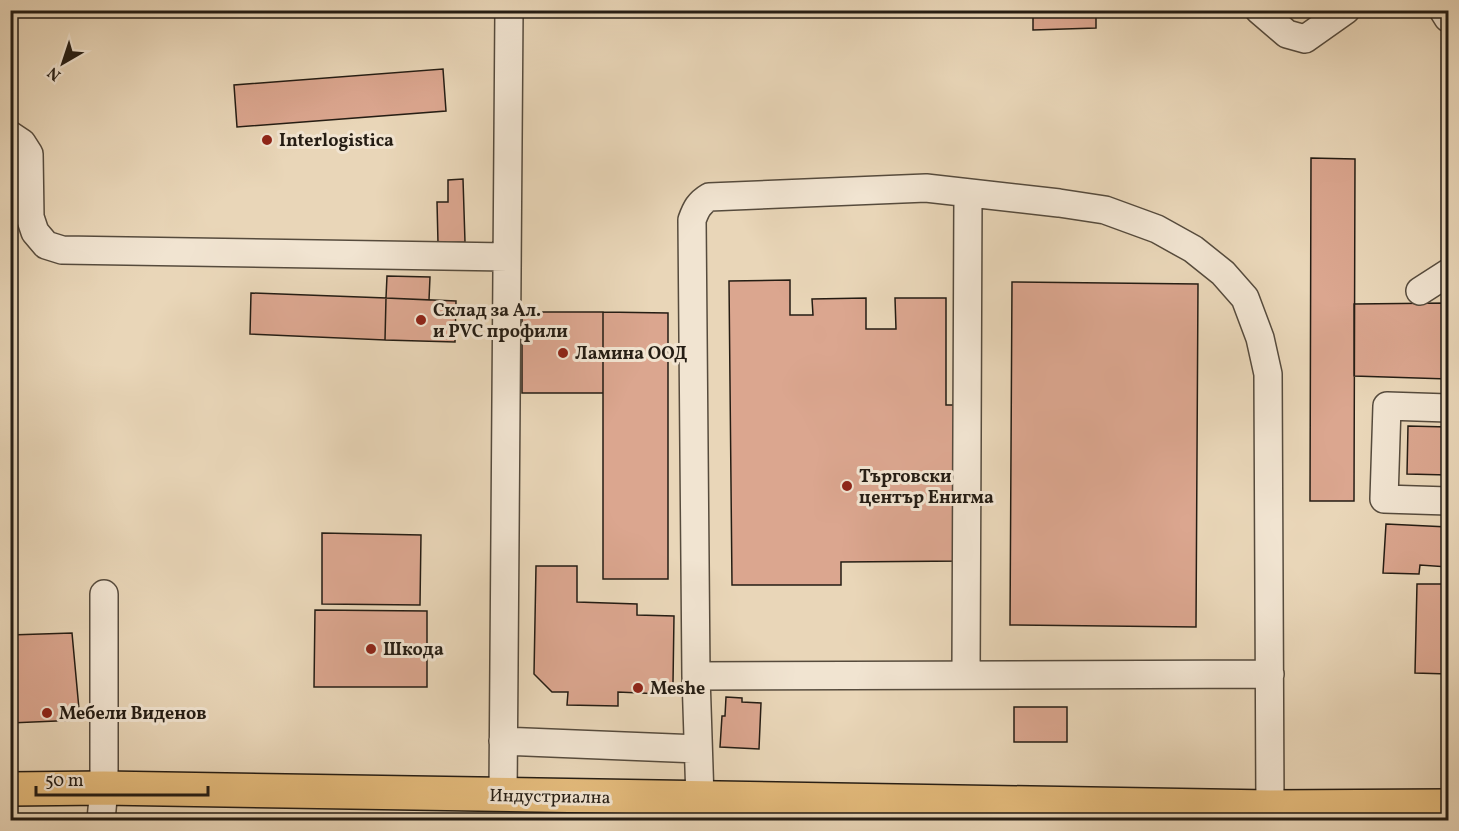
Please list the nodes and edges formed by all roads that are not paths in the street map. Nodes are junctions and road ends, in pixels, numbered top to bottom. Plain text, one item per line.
1 (509, 10) edge
2 (1259, 10) edge
3 (1347, 10) edge
4 (1443, 10) edge
5 (1448, 18) edge
6 (10, 135) edge
7 (968, 193) junction
8 (507, 257) junction
9 (1449, 273) edge
10 (1420, 291) dead end
11 (1449, 408) edge
12 (1449, 501) edge
13 (104, 594) dead end
14 (1270, 674) junction
15 (966, 675) junction
16 (696, 676) junction
17 (503, 741) junction
18 (698, 750) junction
19 (104, 788) junction
20 (10, 789) edge
21 (503, 795) junction
22 (700, 799) junction
23 (1449, 806) edge
24 (1270, 807) junction
25 (101, 820) edge

1 - 8 street
2 - 3 street
4 - 5 street
6 - 8 street
7 - 14 street
7 - 15 street
7 - 16 street
8 - 17 street
9 - 10 street
11 - 12 street
13 - 19 street
14 - 15 street
14 - 24 street
15 - 16 street
16 - 18 street
17 - 18 street
17 - 21 street
18 - 22 street
19 - 20 main road, Индустриална
19 - 21 main road, Индустриална
19 - 25 street
21 - 22 main road, Индустриална
22 - 24 main road, Индустриална
23 - 24 main road, Индустриална

